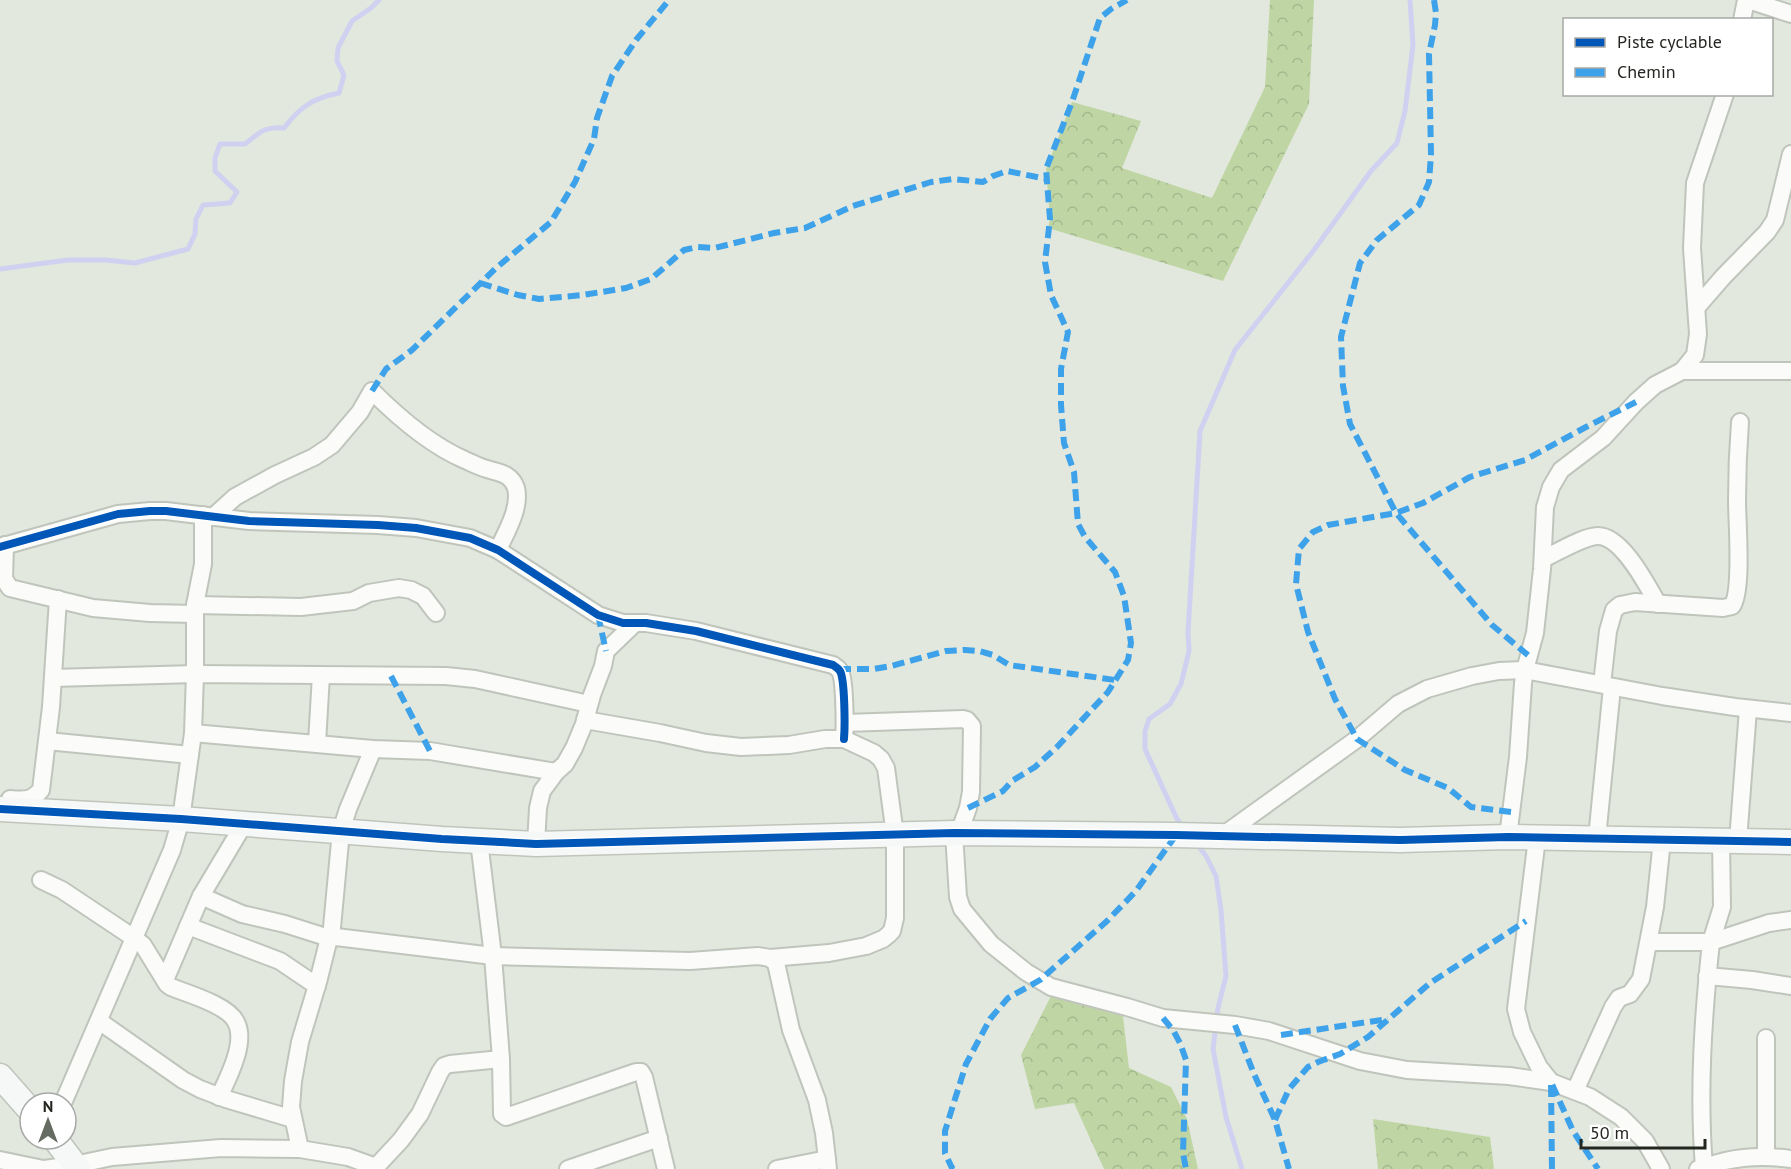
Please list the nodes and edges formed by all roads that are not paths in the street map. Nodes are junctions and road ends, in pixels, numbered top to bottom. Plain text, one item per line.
1 (1747, 0) edge
2 (1791, 14) edge
3 (1742, 18) edge
4 (1724, 96) edge
5 (1791, 154) edge
6 (1697, 308) junction
7 (1682, 371) junction
8 (1791, 371) edge
9 (1740, 422) dead end
10 (208, 516) junction
11 (2, 546) edge
12 (498, 550) junction
13 (1543, 560) junction
14 (58, 599) junction
15 (1658, 604) junction
16 (195, 609) junction
17 (436, 613) dead end
18 (635, 623) junction
19 (1525, 670) junction
20 (195, 674) junction
21 (321, 675) junction
22 (52, 678) junction
23 (1607, 685) junction
24 (589, 704) junction
25 (1748, 709) junction
26 (1791, 713) edge
27 (585, 720) junction
28 (845, 731) junction
29 (193, 733) junction
30 (47, 741) junction
31 (317, 743) junction
32 (374, 748) junction
33 (190, 755) junction
34 (556, 772) junction
35 (0, 798) edge
36 (0, 809) edge
37 (181, 819) junction
38 (244, 824) junction
39 (341, 831) junction
40 (957, 833) junction
41 (895, 835) junction
42 (1221, 837) junction
43 (1508, 837) junction
44 (1537, 838) junction
45 (1597, 838) junction
46 (1662, 840) junction
47 (479, 841) junction
48 (1730, 841) junction
49 (1791, 842) edge
50 (536, 844) junction
51 (41, 880) dead end
52 (201, 897) junction
53 (1791, 920) edge
54 (188, 926) junction
55 (134, 938) junction
56 (330, 938) junction
57 (1650, 942) junction
58 (1711, 942) junction
59 (493, 956) junction
60 (770, 958) junction
61 (1707, 976) junction
62 (165, 980) junction
63 (316, 986) junction
64 (1791, 986) edge
65 (99, 1021) junction
66 (1766, 1038) dead end
67 (501, 1059) junction
68 (0, 1076) edge
69 (1551, 1082) junction
70 (68, 1091) edge
71 (1575, 1091) junction
72 (18, 1096) edge
73 (219, 1097) junction
74 (293, 1119) junction
75 (659, 1138) junction
76 (300, 1149) junction
77 (64, 1151) edge
78 (1766, 1156) junction
79 (1791, 1159) edge
80 (0, 1160) edge
81 (136, 1162) edge
82 (827, 1164) edge
83 (76, 1167) edge
84 (375, 1168) edge
85 (1701, 1168) edge
86 (43, 1169) edge
87 (568, 1169) edge
88 (666, 1169) edge
89 (777, 1169) edge
90 (1661, 1169) edge

1 - 2 street
1 - 3 street
4 - 6 street
5 - 6 street
6 - 7 street
7 - 8 street
7 - 13 street
9 - 15 street
10 - 11 street
10 - 12 street
10 - 12 street
10 - 16 street
11 - 14 street
12 - 18 street
13 - 15 street
13 - 19 street
14 - 16 street
14 - 22 street
15 - 23 street
16 - 17 street
16 - 20 street
18 - 24 street
18 - 28 street
19 - 23 street
19 - 42 street
19 - 43 street
20 - 21 street
20 - 22 street
20 - 29 street
21 - 24 street
21 - 31 street
22 - 30 street
23 - 25 street
23 - 45 street
24 - 27 street
25 - 26 street
25 - 48 street
27 - 28 street
27 - 34 street
28 - 40 street
28 - 41 street
29 - 31 street
29 - 33 street
30 - 33 street
30 - 35 street
31 - 32 street
32 - 34 street
32 - 39 street
33 - 37 street
34 - 50 street
36 - 37 street
37 - 38 street
37 - 55 street
38 - 39 street
38 - 52 street
39 - 47 street
39 - 56 street
40 - 41 street
40 - 42 street
40 - 69 street
41 - 50 street
41 - 60 street
42 - 43 street
43 - 44 street
44 - 45 street
44 - 69 street
45 - 46 street
46 - 48 street
46 - 57 street
47 - 50 street
47 - 59 street
48 - 49 street
48 - 58 street
51 - 55 street
52 - 54 street
52 - 56 street
53 - 58 street
54 - 62 street
54 - 63 street
55 - 62 street
55 - 65 street
56 - 59 street
56 - 63 street
57 - 58 street
57 - 71 street
58 - 61 street
59 - 60 street
59 - 67 street
60 - 82 street
61 - 64 street
61 - 85 street
62 - 73 street
63 - 74 street
65 - 70 street
65 - 73 street
66 - 78 street
67 - 75 street
67 - 84 street
68 - 72 street
69 - 71 street
71 - 90 street
73 - 74 street
74 - 76 street
75 - 87 street
75 - 88 street
76 - 81 street
76 - 84 street
77 - 83 street
78 - 79 street
78 - 85 street
80 - 86 street
81 - 83 street
82 - 89 street
83 - 86 street

